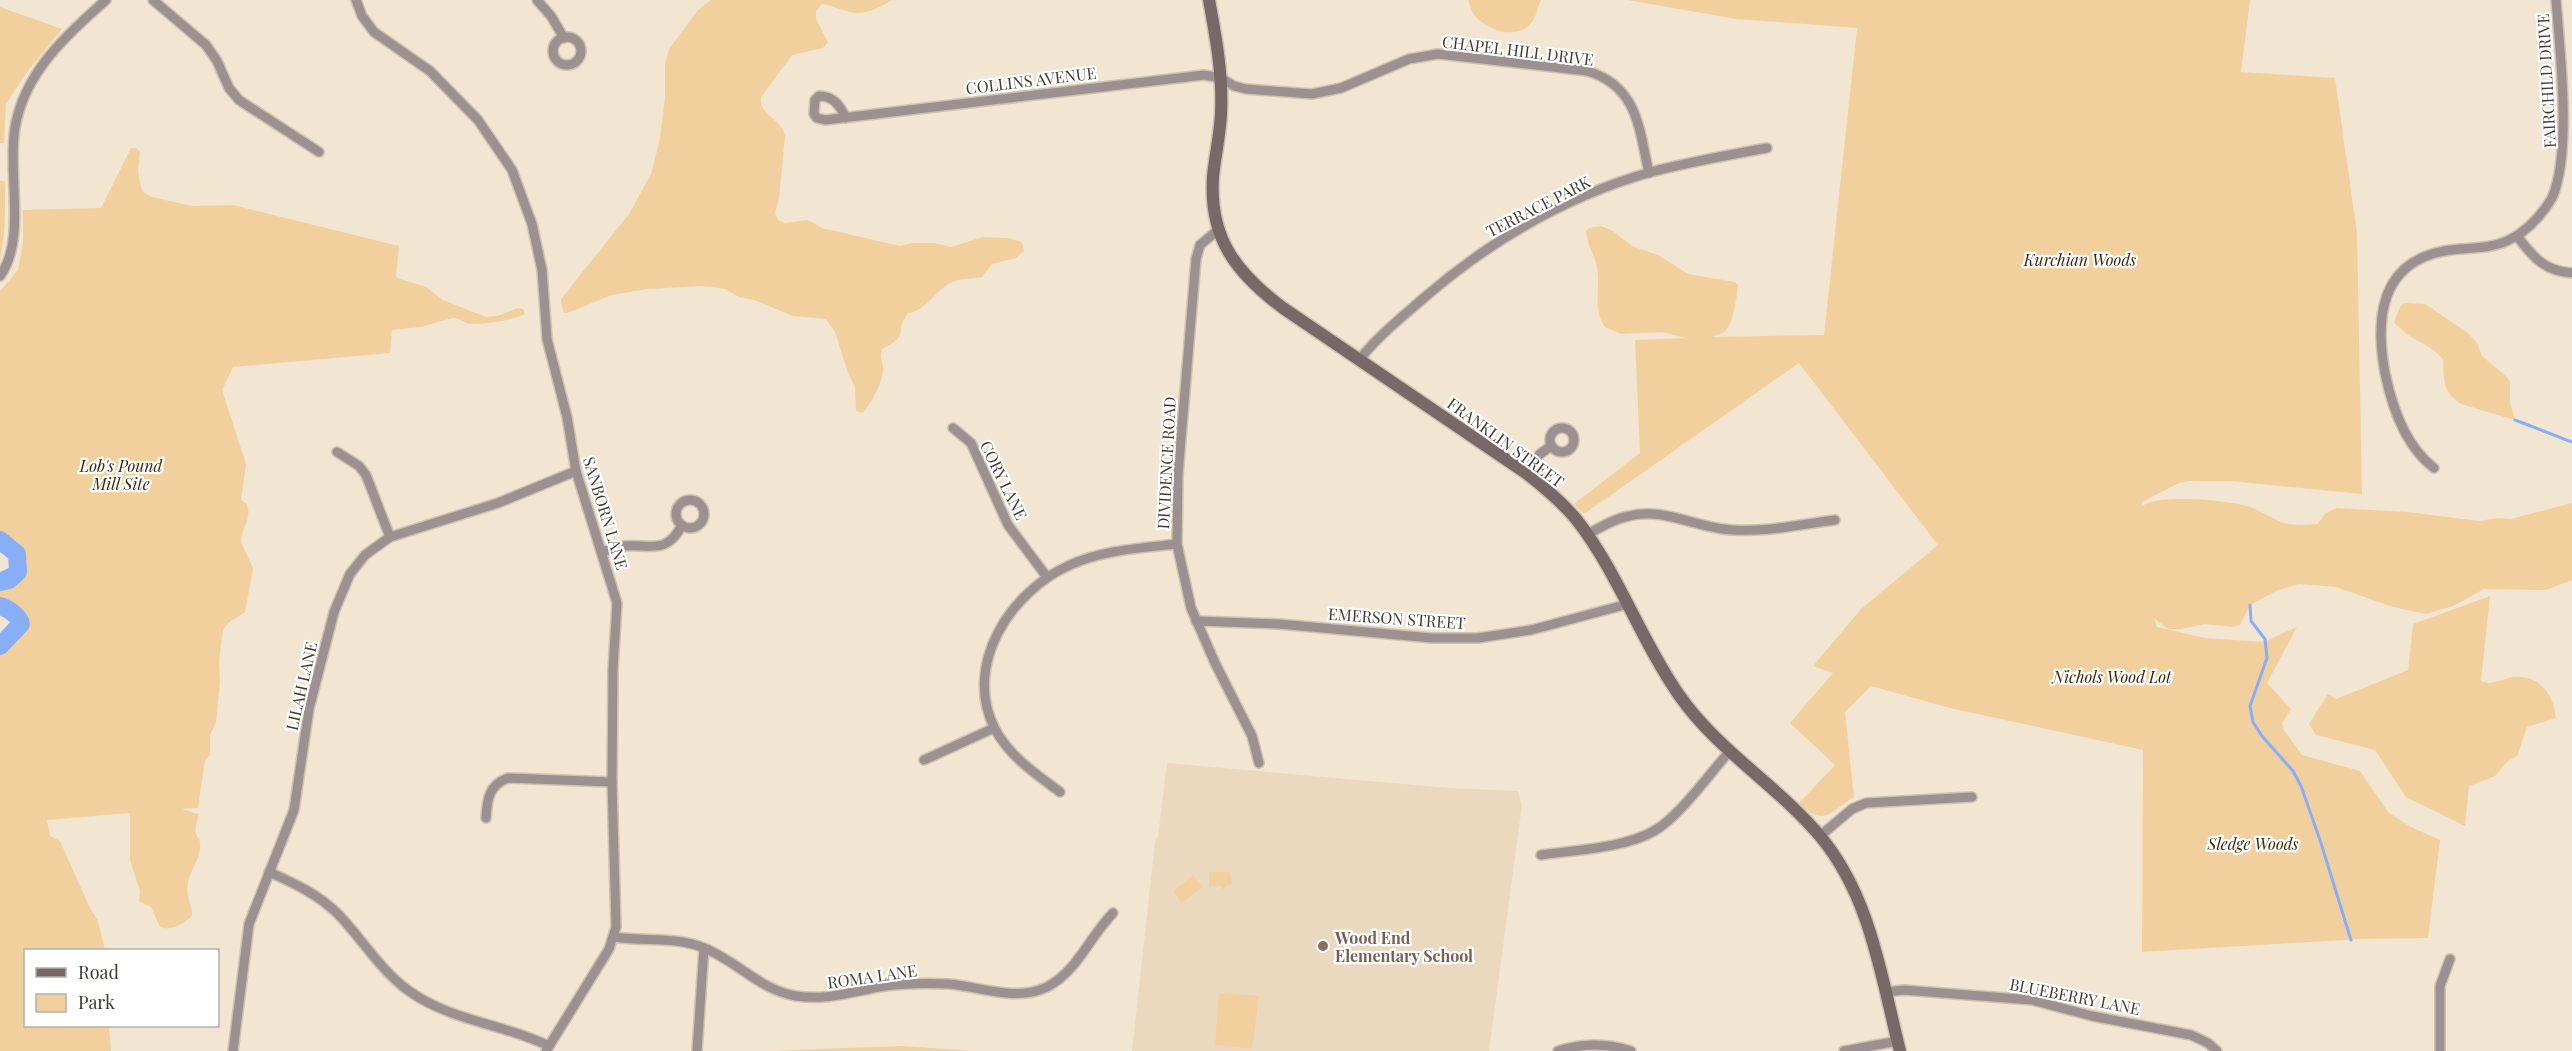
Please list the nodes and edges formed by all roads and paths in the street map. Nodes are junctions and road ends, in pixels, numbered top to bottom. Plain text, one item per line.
1 (106, 0) edge
2 (153, 0) edge
3 (356, 0) edge
4 (537, 0) edge
5 (1209, 0) edge
6 (2556, 0) edge
7 (564, 38) dead end
8 (1221, 78) junction
9 (846, 118) dead end
10 (1767, 148) dead end
11 (319, 152) dead end
12 (1649, 173) junction
13 (1218, 230) junction
14 (2517, 236) junction
15 (2572, 273) edge
16 (0, 276) edge
17 (1359, 360) junction
18 (953, 428) dead end
19 (1551, 446) dead end
20 (337, 452) dead end
21 (2434, 468) dead end
22 (576, 471) junction
23 (1526, 473) junction
24 (1835, 520) dead end
25 (682, 525) dead end
26 (1587, 535) junction
27 (390, 537) junction
28 (1177, 544) junction
29 (601, 552) junction
30 (1047, 577) junction
31 (1628, 604) junction
32 (1196, 621) junction
33 (994, 728) junction
34 (1730, 751) junction
35 (924, 760) dead end
36 (1259, 763) dead end
37 (612, 782) junction
38 (1060, 792) dead end
39 (1971, 797) dead end
40 (486, 818) dead end
41 (1820, 836) junction
42 (1541, 855) dead end
43 (269, 872) junction
44 (1113, 913) dead end
45 (615, 937) junction
46 (704, 948) junction
47 (2450, 959) dead end
48 (1886, 992) junction
49 (1899, 1046) edge
50 (547, 1049) edge
51 (233, 1051) edge
52 (697, 1051) edge
53 (1558, 1051) edge
54 (1631, 1051) edge
55 (1844, 1051) edge
56 (2217, 1051) edge
57 (2440, 1051) edge

1 - 16 street
2 - 11 street
3 - 22 street, SANBORN LANE
4 - 7 street
5 - 8 main road, FRANKLIN STREET
6 - 14 street, FAIRCHILD DRIVE
8 - 9 street, COLLINS AVENUE
8 - 12 street, CHAPEL HILL DRIVE
8 - 13 main road, FRANKLIN STREET
10 - 12 street, TERRACE PARK
12 - 17 street, TERRACE PARK
13 - 17 main road, FRANKLIN STREET
13 - 28 street, DIVIDENCE ROAD
14 - 15 street
14 - 21 street, FAIRCHILD DRIVE
17 - 23 main road, FRANKLIN STREET
18 - 30 street, CORY LANE
19 - 23 street
20 - 27 street
22 - 27 street, LILAH LANE
22 - 29 street, SANBORN LANE
23 - 26 main road, FRANKLIN STREET
24 - 26 street
25 - 29 street
26 - 31 main road, FRANKLIN STREET
27 - 43 street, LILAH LANE
28 - 30 street
28 - 32 street, DIVIDENCE ROAD
29 - 37 street, SANBORN LANE
30 - 33 street
31 - 32 street, EMERSON STREET
31 - 34 main road, FRANKLIN STREET
32 - 36 street, DIVIDENCE ROAD
33 - 35 street
33 - 38 street
34 - 41 main road, FRANKLIN STREET
34 - 42 street
37 - 40 street
37 - 45 street, SANBORN LANE
39 - 41 street
41 - 48 main road, FRANKLIN STREET
43 - 50 street
43 - 51 street, LILAH LANE
44 - 46 street, ROMA LANE
45 - 46 street, ROMA LANE
45 - 50 street, SANBORN LANE
46 - 52 street
47 - 57 street
48 - 49 main road, FRANKLIN STREET
48 - 56 street, BLUEBERRY LANE
49 - 55 street
53 - 54 street

